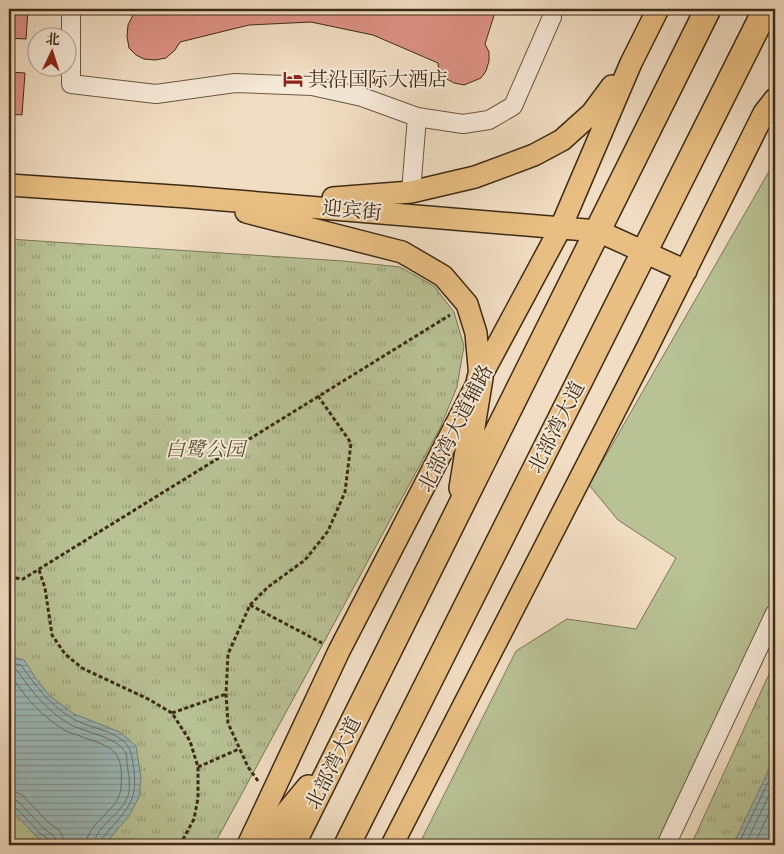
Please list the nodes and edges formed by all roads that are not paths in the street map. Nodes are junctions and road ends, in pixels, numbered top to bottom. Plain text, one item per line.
1 (71, 9) edge
2 (658, 9) edge
3 (708, 9) edge
4 (766, 9) edge
5 (552, 17) dead end
6 (631, 62) junction
7 (775, 99) edge
8 (418, 117) junction
9 (9, 185) edge
10 (411, 192) junction
11 (188, 197) junction
12 (267, 203) junction
13 (560, 227) junction
14 (598, 231) junction
15 (644, 252) junction
16 (686, 271) junction
17 (480, 378) junction
18 (458, 512) junction
19 (775, 613) edge
20 (338, 754) junction
21 (382, 774) junction
22 (248, 845) edge
23 (262, 845) edge
24 (292, 845) edge
25 (347, 845) edge
26 (365, 845) edge
27 (392, 845) edge
28 (666, 845) edge

1 - 8 street
2 - 6 main road, 北部湾大道辅路
3 - 14 highway, 北部湾大道
4 - 15 highway, 北部湾大道
5 - 8 street
6 - 10 main road
6 - 13 main road, 北部湾大道辅路
7 - 16 main road
8 - 10 street
9 - 11 main road, 迎宾街
10 - 12 main road
11 - 12 main road, 迎宾街
11 - 17 main road
12 - 13 main road, 迎宾街
13 - 14 main road, 迎宾街
13 - 17 main road, 北部湾大道辅路
14 - 15 main road, 迎宾街
14 - 18 highway, 北部湾大道
15 - 16 main road, 迎宾街
15 - 21 highway, 北部湾大道
16 - 27 main road
17 - 18 highway
17 - 22 main road, 北部湾大道辅路
18 - 20 highway, 北部湾大道
19 - 28 street
20 - 23 highway
20 - 24 highway, 北部湾大道
21 - 25 highway, 北部湾大道
21 - 26 highway

